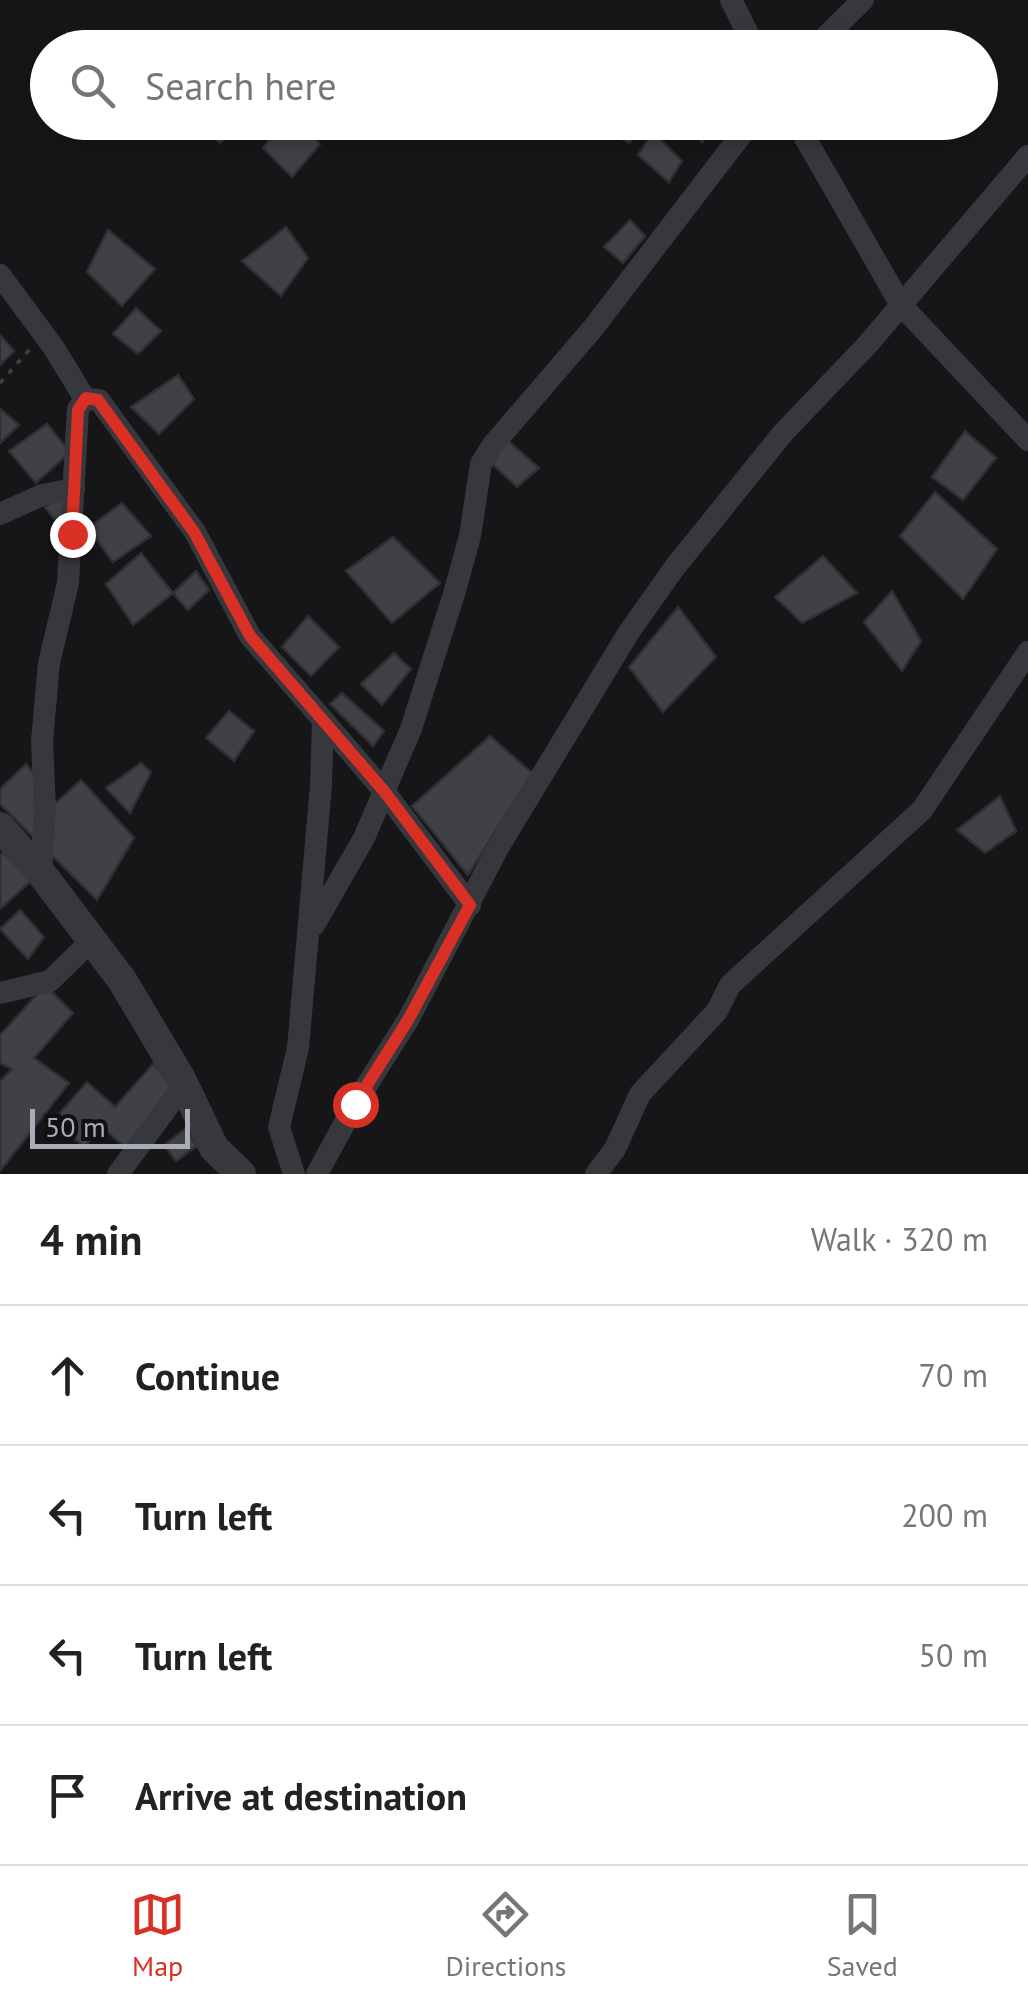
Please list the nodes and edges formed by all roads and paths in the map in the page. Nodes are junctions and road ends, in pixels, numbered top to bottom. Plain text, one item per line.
1 (731, 0) edge
2 (863, 0) edge
3 (747, 30) edge
4 (832, 30) edge
5 (737, 140) edge
6 (806, 140) edge
7 (1028, 156) edge
8 (0, 275) edge
9 (901, 305) junction
10 (44, 334) junction
11 (0, 383) edge
12 (86, 398) junction
13 (1028, 440) edge
14 (74, 488) junction
15 (0, 514) edge
16 (1028, 652) edge
17 (323, 720) junction
18 (384, 791) junction
19 (0, 827) edge
20 (42, 873) junction
21 (470, 905) junction
22 (310, 932) junction
23 (92, 940) junction
24 (0, 993) edge
25 (184, 1085) junction
26 (118, 1174) edge
27 (241, 1174) edge
28 (294, 1174) edge
29 (316, 1174) edge
30 (596, 1174) edge

1 - 3 street
2 - 4 street
5 - 18 street
6 - 9 street
7 - 9 street
8 - 10 street
9 - 13 street
9 - 21 street
10 - 11 path
10 - 12 street
12 - 14 street
12 - 17 street
14 - 15 street
14 - 20 street
16 - 30 street
17 - 18 street
17 - 22 street
18 - 21 street
18 - 22 street
19 - 20 street
20 - 23 street
21 - 29 street
22 - 28 street
23 - 24 street
23 - 25 street
25 - 26 street
25 - 27 street

